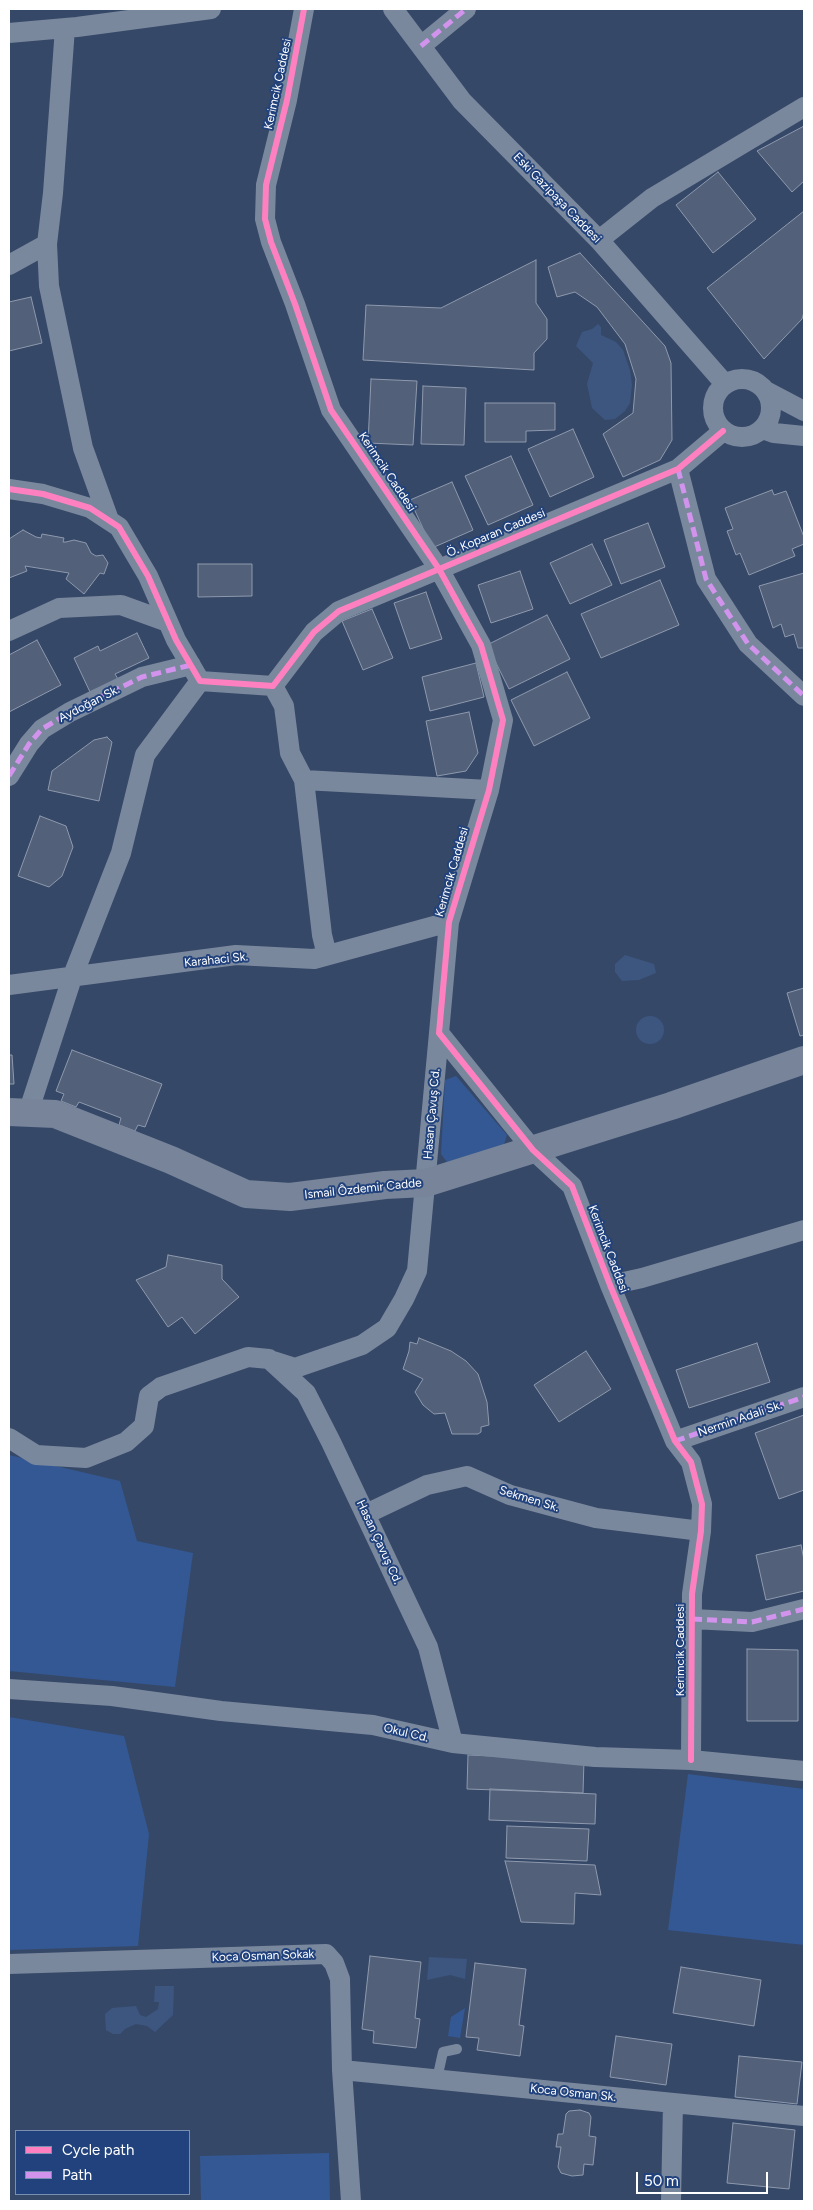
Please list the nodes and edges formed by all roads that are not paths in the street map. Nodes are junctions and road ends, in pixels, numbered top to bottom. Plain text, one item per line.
1 (211, 9) edge
2 (304, 9) edge
3 (393, 9) edge
4 (466, 9) edge
5 (65, 28) junction
6 (9, 33) edge
7 (421, 46) junction
8 (804, 107) edge
9 (599, 240) junction
10 (47, 244) junction
11 (9, 265) edge
12 (725, 384) junction
13 (766, 391) junction
14 (804, 411) edge
15 (763, 429) junction
16 (723, 430) junction
17 (804, 436) edge
18 (678, 469) junction
19 (9, 489) edge
20 (109, 520) junction
21 (439, 569) junction
22 (168, 622) junction
23 (9, 632) edge
24 (196, 673) junction
25 (273, 686) junction
26 (804, 696) edge
27 (9, 776) edge
28 (304, 780) junction
29 (489, 790) junction
30 (449, 922) junction
31 (327, 955) junction
32 (72, 978) junction
33 (9, 986) edge
34 (439, 1033) junction
35 (804, 1060) edge
36 (18, 1112) edge
37 (533, 1150) junction
38 (426, 1183) junction
39 (804, 1230) edge
40 (610, 1285) junction
41 (269, 1359) junction
42 (804, 1397) edge
43 (9, 1438) edge
44 (675, 1441) junction
45 (366, 1514) junction
46 (701, 1530) junction
47 (804, 1610) edge
48 (692, 1619) junction
49 (9, 1689) edge
50 (454, 1743) junction
51 (691, 1760) junction
52 (804, 1771) edge
53 (9, 1964) edge
54 (457, 2049) dead end
55 (342, 2070) junction
56 (437, 2079) junction
57 (673, 2103) junction
58 (804, 2116) edge
59 (351, 2201) edge
60 (671, 2201) edge

1 - 5 street
2 - 21 street, Kerimcik Caddesi
3 - 7 street, Eski Gazipaşa Caddesi
4 - 7 street
5 - 6 street
5 - 10 street
7 - 9 street, Eski Gazipaşa Caddesi
8 - 9 street
9 - 12 street, Eski Gazipaşa Caddesi
10 - 11 street
10 - 20 street
12 - 13 street
12 - 16 street
13 - 14 street
13 - 15 street
15 - 16 street
15 - 17 street
16 - 18 street, Ö. Koparan Caddesi
18 - 21 street, Ö. Koparan Caddesi
18 - 26 street
19 - 20 street
20 - 22 street
21 - 25 street, Ö. Koparan Caddesi
21 - 29 street, Kerimcik Caddesi
22 - 23 street
22 - 24 street
24 - 25 street
24 - 27 street, Aydoğan Sk.
24 - 32 street
25 - 28 street
28 - 29 street
28 - 31 street
29 - 30 street, Kerimcik Caddesi
30 - 31 street, Karahaci Sk.
30 - 34 street, Kerimcik Caddesi
31 - 32 street, Karahaci Sk.
32 - 33 street, Karahaci Sk.
32 - 36 street
34 - 37 street, Kerimcik Caddesi
34 - 38 street, Hasan Çavuş Cd.
35 - 37 street, Ismail Ôzdemir Cadde
36 - 38 street, Ismail Ôzdemir Cadde
37 - 38 street, Ismail Ôzdemir Cadde
37 - 40 street, Kerimcik Caddesi
38 - 41 street, Hasan Çavuş Cd.
39 - 40 street
40 - 44 street, Kerimcik Caddesi
41 - 43 street, Hasan Çavuş Cd.
41 - 45 street, Hasan Çavuş Cd.
42 - 44 street, Nermin Adali Sk.
44 - 46 street, Kerimcik Caddesi
45 - 46 street, Sekmen Sk.
45 - 50 street, Hasan Çavuş Cd.
46 - 48 street, Kerimcik Caddesi
47 - 48 street
48 - 51 street, Kerimcik Caddesi
49 - 50 street, Okul Cd.
50 - 51 street, Okul Cd.
51 - 52 street, Okul Cd.
53 - 55 street, Koca Osman Sokak
54 - 56 lane
55 - 56 street, Koca Osman Sk.
55 - 59 street, Koca Osman Sokak
56 - 57 street, Koca Osman Sk.
57 - 58 street, Koca Osman Sk.
57 - 60 street

